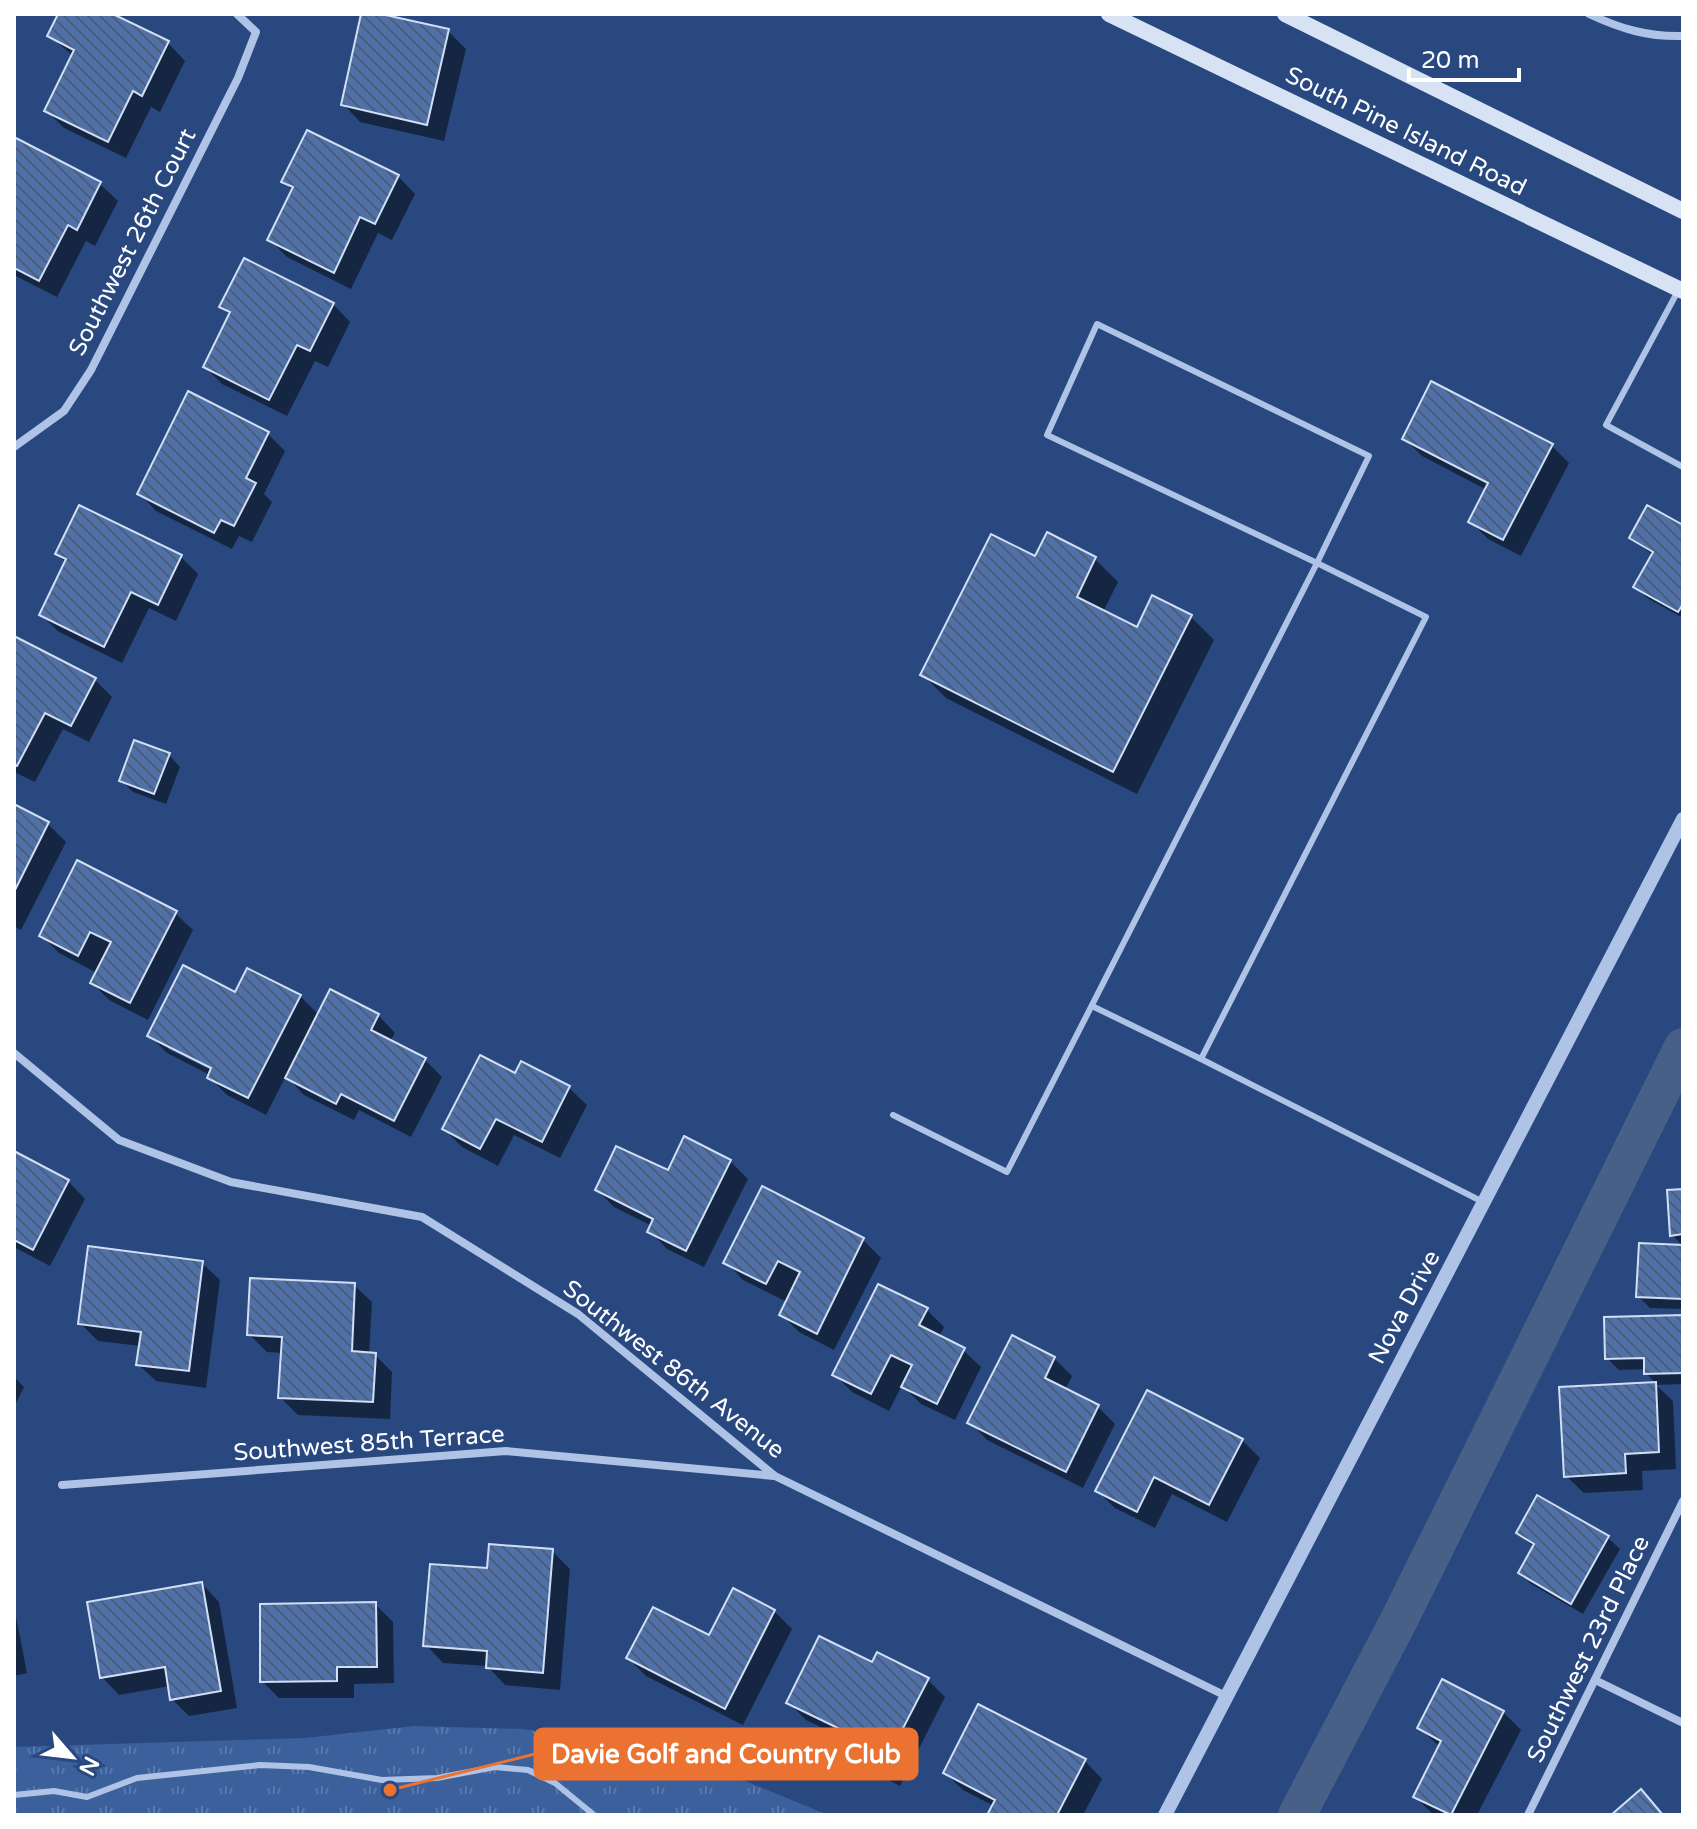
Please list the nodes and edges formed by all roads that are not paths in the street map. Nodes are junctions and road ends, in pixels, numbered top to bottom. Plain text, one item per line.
1 (237, 14) edge
2 (1109, 14) edge
3 (1285, 14) edge
4 (1589, 14) edge
5 (1683, 36) edge
6 (1683, 211) edge
7 (1681, 290) edge
8 (14, 447) edge
9 (1683, 467) edge
10 (1317, 563) junction
11 (1683, 819) edge
12 (1092, 1006) junction
13 (14, 1053) edge
14 (1201, 1059) junction
15 (893, 1115) dead end
16 (1483, 1202) junction
17 (775, 1476) junction
18 (62, 1485) dead end
19 (1683, 1501) edge
20 (1595, 1680) junction
21 (1226, 1696) junction
22 (1683, 1723) edge
23 (14, 1795) edge
24 (594, 1815) edge
25 (1165, 1815) edge
26 (1528, 1815) edge

1 - 8 street, Southwest 26th Court
2 - 7 main road, South Pine Island Road
3 - 6 main road
4 - 5 street
7 - 9 lane
10 - 10 lane
10 - 12 lane
10 - 14 lane
11 - 16 street, Nova Drive
12 - 14 lane
12 - 15 lane
13 - 17 street, Southwest 86th Avenue
14 - 16 lane
16 - 21 street, Nova Drive
17 - 18 street, Southwest 85th Terrace
17 - 21 street, Southwest 86th Avenue
19 - 20 street, Southwest 23rd Place
20 - 22 street
20 - 26 street, Southwest 23rd Place
21 - 25 street, Nova Drive
23 - 24 lane

